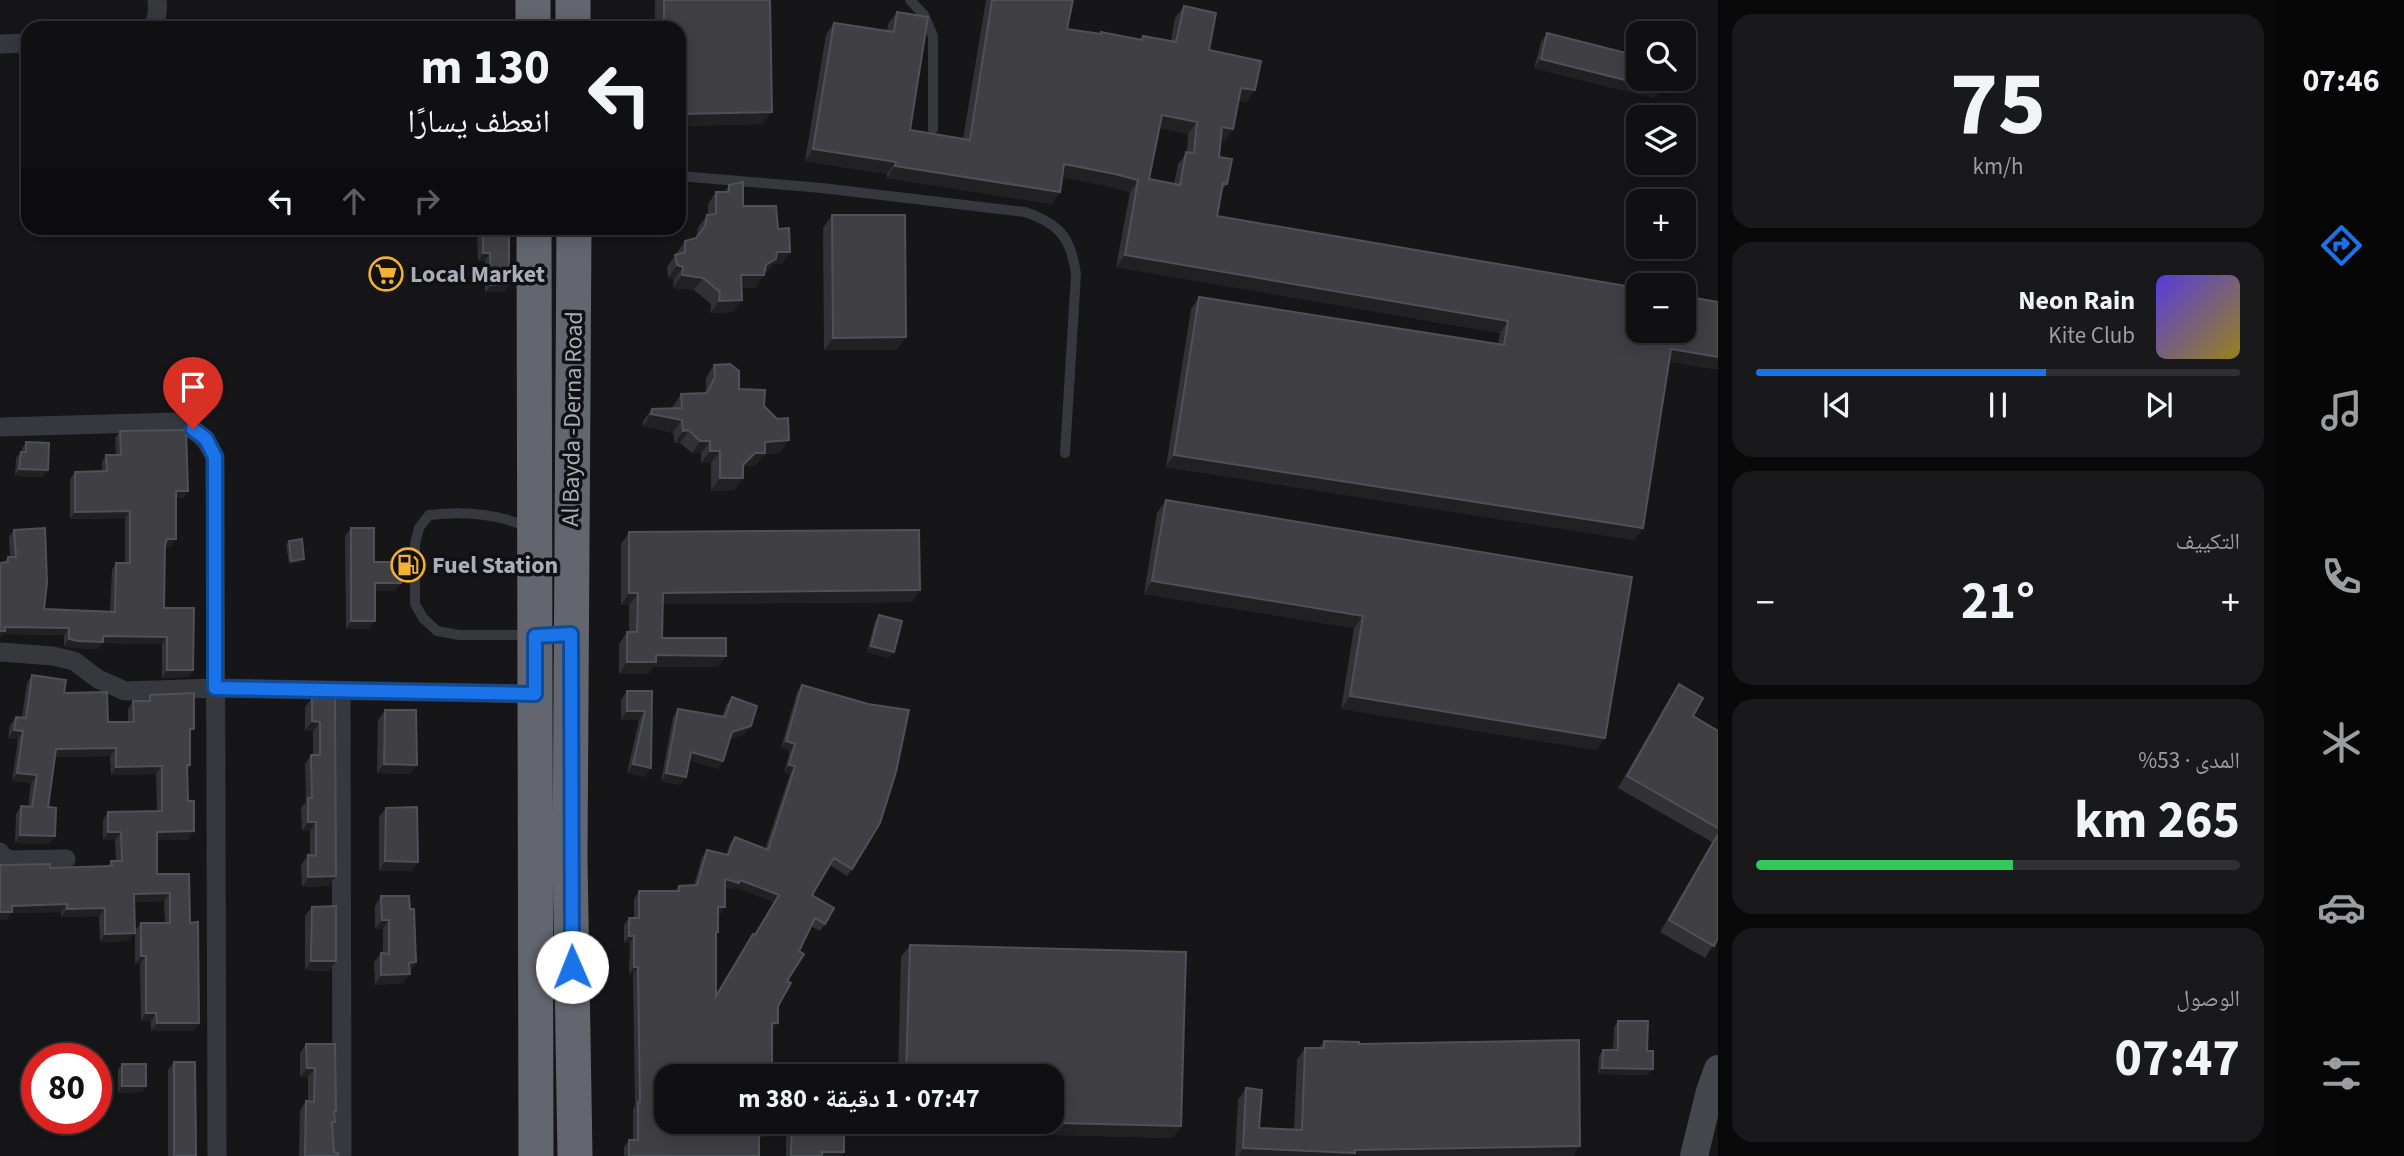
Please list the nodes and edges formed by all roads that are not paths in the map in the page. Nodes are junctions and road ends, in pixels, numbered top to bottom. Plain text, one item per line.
1 (157, 0) edge
2 (533, 0) edge
3 (573, 0) edge
4 (910, 0) edge
5 (156, 21) edge
6 (533, 21) edge
7 (573, 21) edge
8 (21, 43) edge
9 (0, 44) edge
10 (933, 129) dead end
11 (686, 177) edge
12 (534, 235) edge
13 (574, 235) edge
14 (0, 427) edge
15 (1065, 453) dead end
16 (553, 540) junction
17 (571, 634) junction
18 (535, 636) junction
19 (0, 652) edge
20 (215, 688) junction
21 (341, 691) junction
22 (535, 694) junction
23 (0, 852) edge
24 (66, 859) dead end
25 (1718, 1069) edge
26 (217, 1156) edge
27 (342, 1156) edge
28 (536, 1156) edge
29 (575, 1156) edge
30 (1694, 1156) edge

1 - 5 street
2 - 6 highway
3 - 7 highway
4 - 10 lane
8 - 9 street
11 - 15 lane
12 - 16 highway, Al Bayda -Derna Road
13 - 16 highway, Al Bayda -Derna Road
14 - 20 street
16 - 17 highway, Al Bayda -Derna Road
16 - 18 highway, Al Bayda -Derna Road
16 - 18 lane
17 - 18 lane
17 - 29 highway, Al Bayda -Derna Road
18 - 22 highway, Al Bayda -Derna Road
19 - 20 street
20 - 21 street
20 - 26 street
21 - 22 street
21 - 27 street
22 - 28 highway, Al Bayda -Derna Road
23 - 24 street
25 - 30 main road

